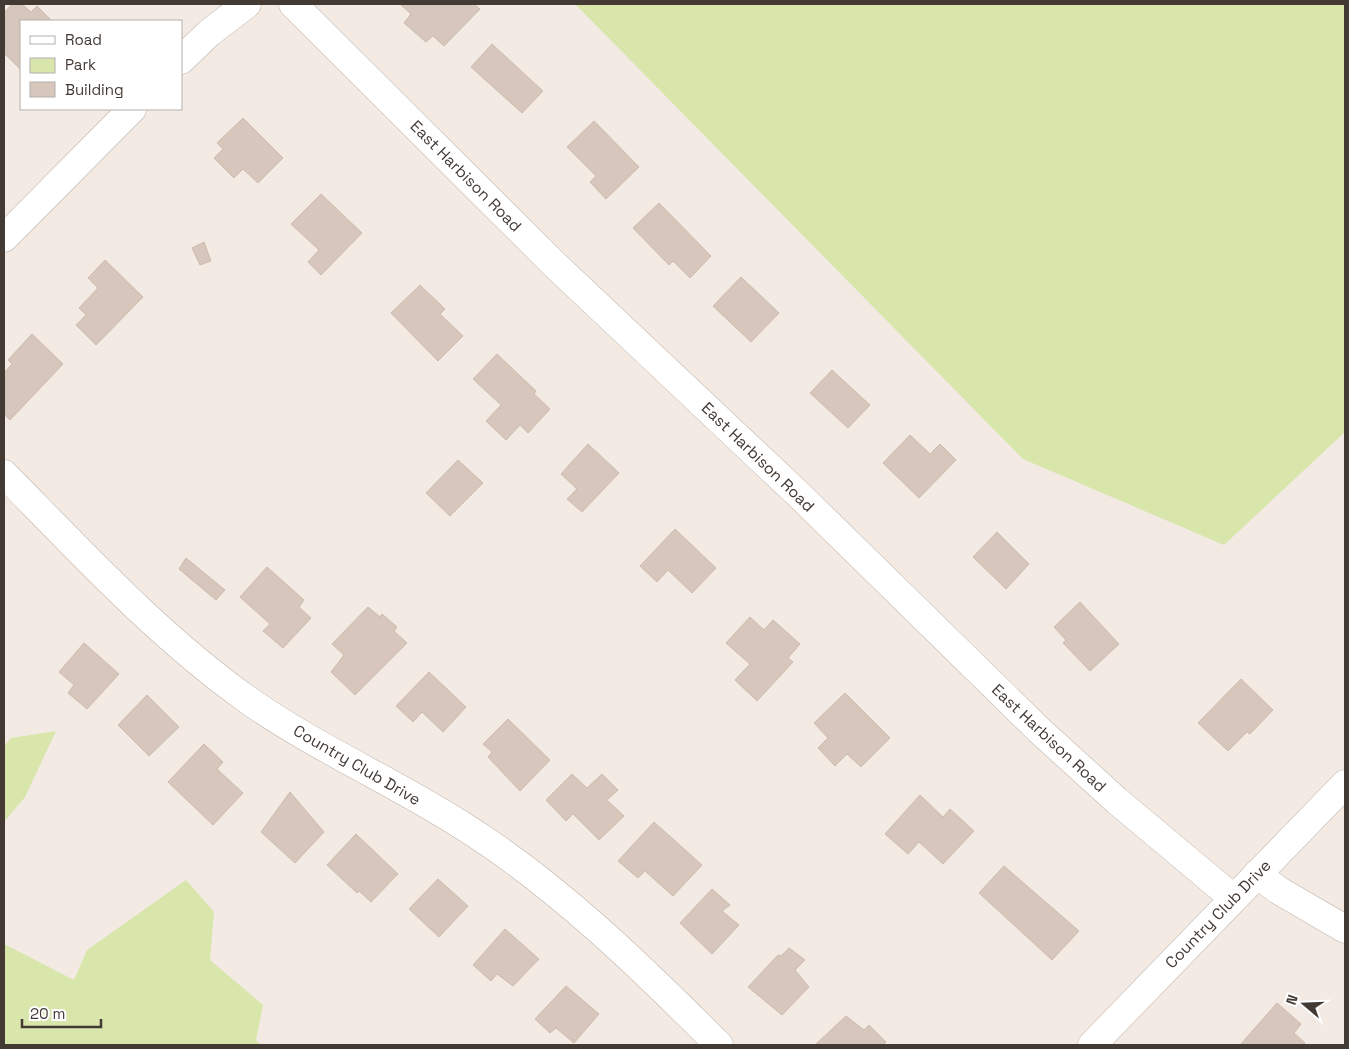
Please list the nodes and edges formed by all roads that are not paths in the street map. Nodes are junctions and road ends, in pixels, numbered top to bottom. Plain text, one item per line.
1 (247, 4) edge
2 (293, 4) edge
3 (182, 59) edge
4 (131, 110) edge
5 (4, 238) edge
6 (4, 474) edge
7 (1345, 784) edge
8 (1258, 874) junction
9 (1233, 898) junction
10 (1345, 929) edge
11 (719, 1045) edge
12 (1092, 1045) edge

1 - 3 street
2 - 9 street, East Harbison Road
4 - 5 street
6 - 11 street, Country Club Drive
7 - 8 street, Country Club Drive
8 - 9 street, Country Club Drive
8 - 10 street
9 - 12 street, Country Club Drive

